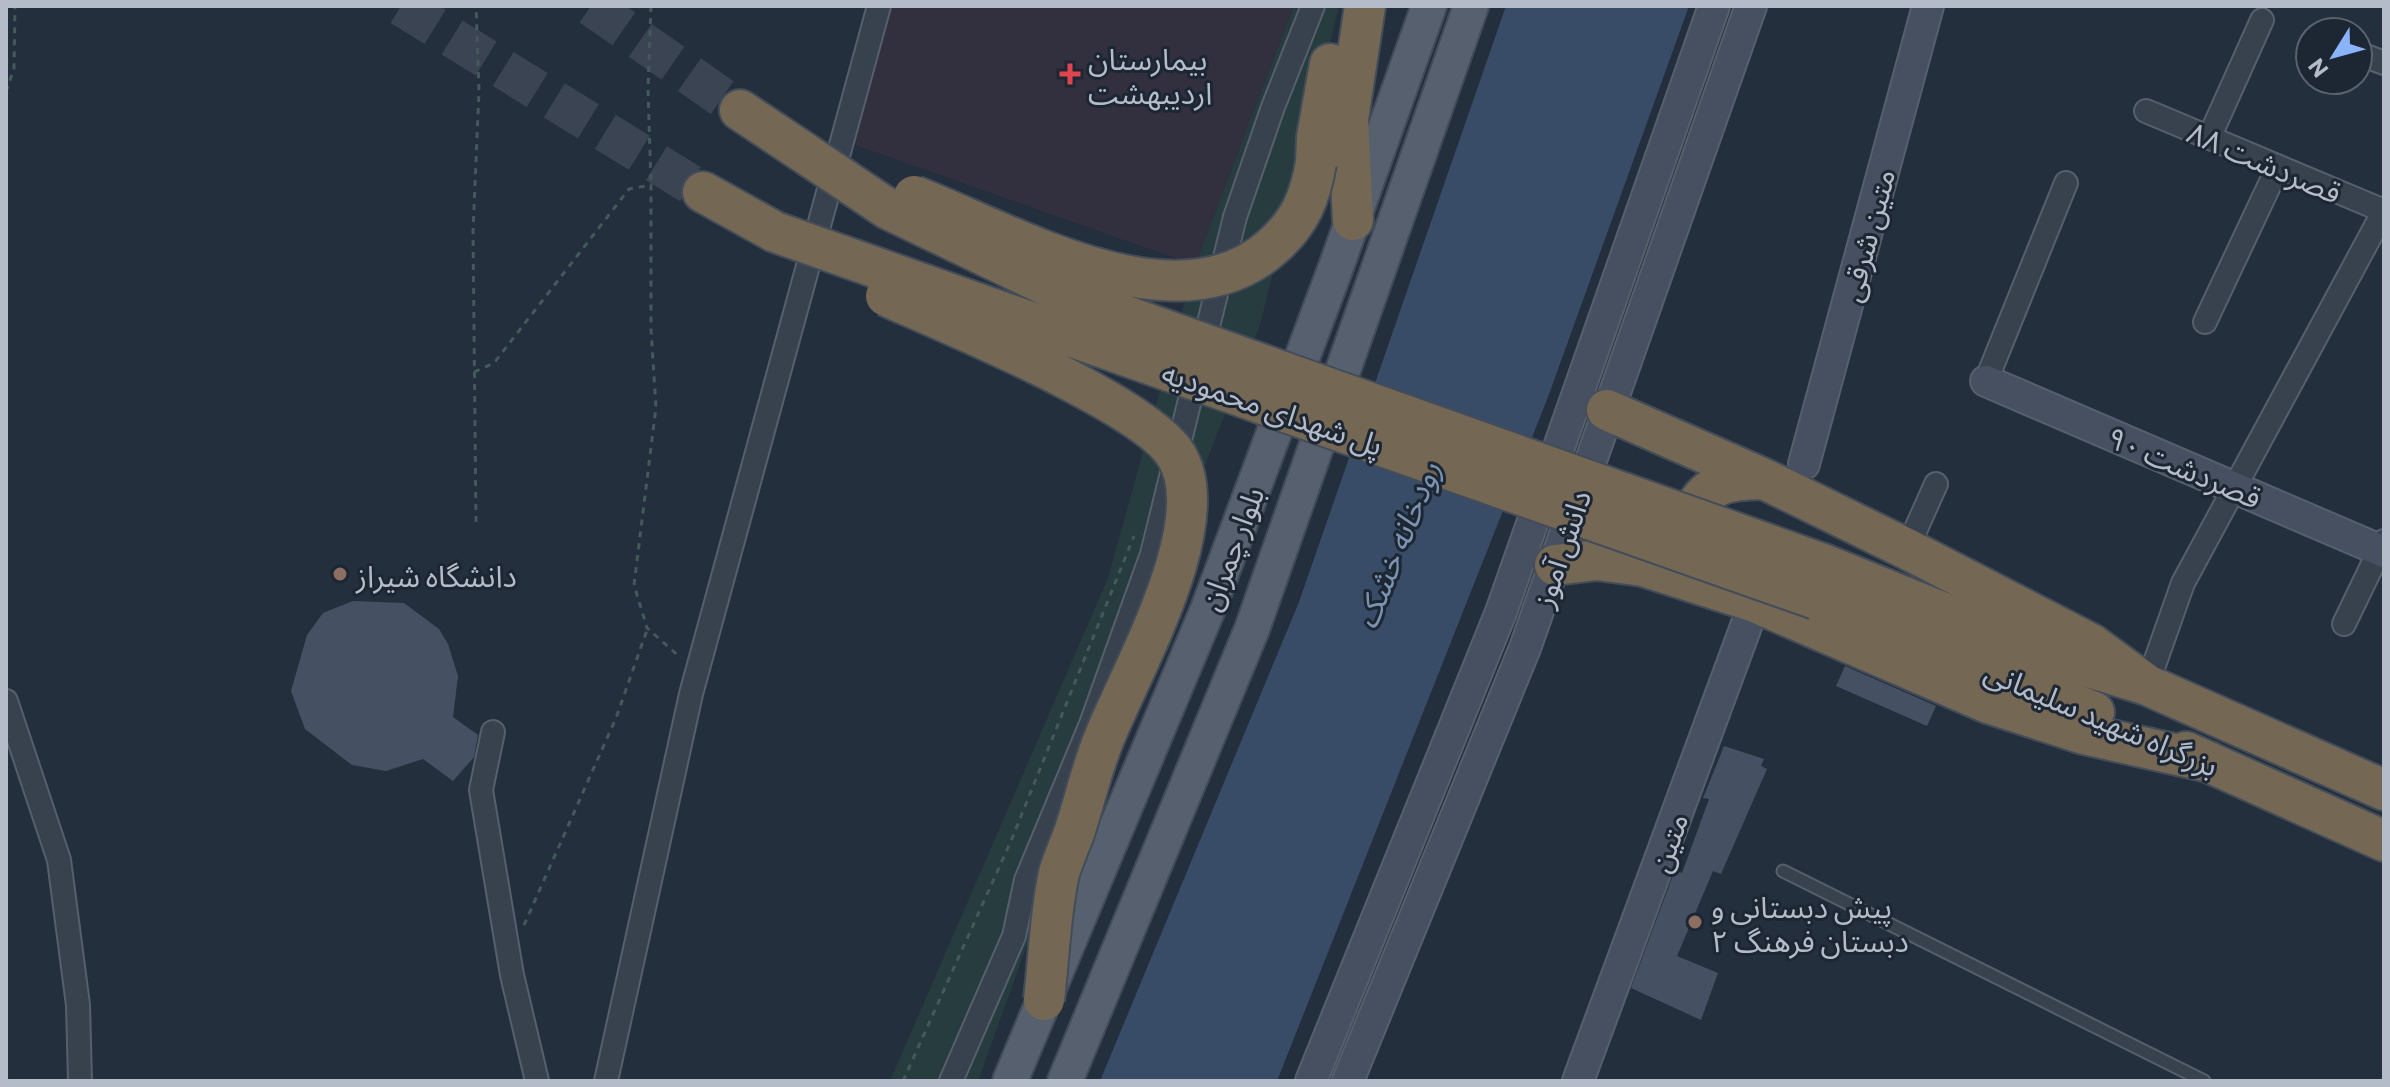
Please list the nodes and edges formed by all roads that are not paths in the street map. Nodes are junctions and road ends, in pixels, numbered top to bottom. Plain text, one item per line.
1 (879, 6) edge
2 (1313, 6) edge
3 (1347, 6) edge
4 (1365, 6) edge
5 (1429, 6) edge
6 (1471, 6) edge
7 (1714, 6) edge
8 (1751, 6) edge
9 (1928, 6) edge
10 (2262, 20) dead end
11 (740, 110) tunnel mouth
12 (2146, 111) dead end
13 (2209, 138) junction
14 (806, 154) junction
15 (2278, 167) junction
16 (2066, 183) dead end
17 (703, 192) tunnel mouth
18 (2384, 211) edge
19 (1353, 220) junction
20 (775, 232) junction
21 (2205, 322) dead end
22 (1986, 381) joint
23 (1607, 410) junction
24 (1804, 464) dead end
25 (1764, 479) junction
26 (1936, 484) dead end
27 (2235, 488) junction
28 (2383, 548) edge
29 (1907, 549) junction
30 (1555, 565) junction
31 (1820, 582) junction
32 (1744, 606) junction
33 (2344, 624) dead end
34 (1803, 642) dead end
35 (2147, 685) junction
36 (6, 701) edge
37 (493, 732) dead end
38 (2209, 762) junction
39 (2384, 790) edge
40 (2384, 841) edge
41 (1783, 871) dead end
42 (1044, 1000) junction
43 (80, 1081) edge
44 (537, 1081) edge
45 (606, 1081) edge
46 (951, 1081) edge
47 (1010, 1081) edge
48 (1065, 1081) edge
49 (1311, 1081) edge
50 (1348, 1081) edge
51 (1578, 1081) edge
52 (2204, 1081) edge

1 - 45 street
2 - 46 street
3 - 14 highway, bridge
4 - 19 highway
5 - 19 main road, بلوار چمران
6 - 48 main road, بلوار چمران
7 - 49 main road, دانش آموز
8 - 23 main road, دانش آموز
9 - 24 main road, متین شرقی
10 - 13 street
11 - 14 highway
12 - 13 street, ۸۸ قصردشت
13 - 15 street, ۸۸ قصردشت
14 - 31 highway, پل شهدای محمودیه, bridge
15 - 18 street, ۸۸ قصردشت
15 - 21 street
16 - 22 street
17 - 20 highway
18 - 27 street
19 - 42 main road, بلوار چمران
20 - 31 highway, پل شهدای محمودیه, bridge
20 - 42 highway, bridge
22 - 27 main road, ۹۰ قصردشت
23 - 25 highway
23 - 30 main road, دانش آموز
25 - 29 highway
25 - 32 highway
26 - 29 street
27 - 28 main road, ۹۰ قصردشت
27 - 35 street
28 - 33 street
29 - 35 highway
30 - 32 highway
30 - 50 main road, دانش آموز
31 - 35 highway, بزرگراه شهید سلیمانی
31 - 38 highway, بزرگراه شهید سلیمانی
32 - 34 street
32 - 38 highway
32 - 51 main road, متین
35 - 39 highway, بزرگراه شهید سلیمانی
36 - 43 street
37 - 44 street
38 - 40 highway, بزرگراه شهید سلیمانی
41 - 52 lane
42 - 47 main road, بلوار چمران

